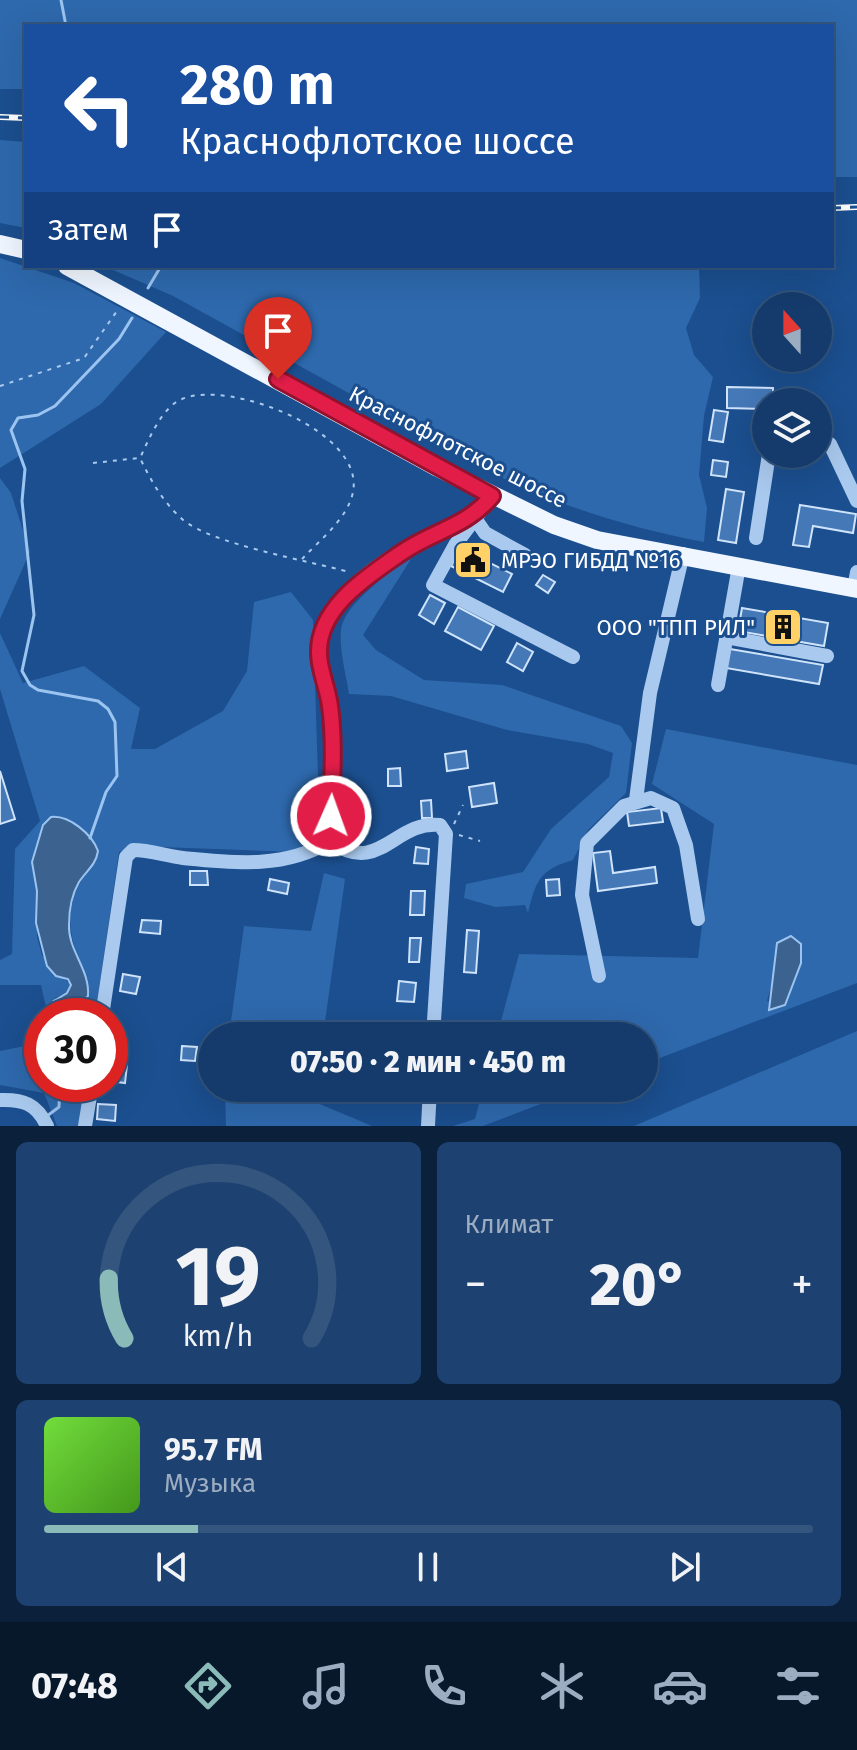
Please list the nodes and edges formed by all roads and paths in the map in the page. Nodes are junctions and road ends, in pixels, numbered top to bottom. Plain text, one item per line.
1 (0, 244) edge
2 (24, 250) edge
3 (71, 268) edge
4 (127, 296) junction
5 (0, 386) edge
6 (832, 448) edge
7 (140, 458) junction
8 (93, 463) dead end
9 (767, 468) edge
10 (492, 496) junction
11 (857, 501) edge
12 (474, 517) junction
13 (756, 538) dead end
14 (683, 554) junction
15 (525, 555) dead end
16 (302, 559) junction
17 (739, 566) junction
18 (366, 577) junction
19 (856, 583) edge
20 (726, 637) junction
21 (827, 656) dead end
22 (573, 657) dead end
23 (718, 685) dead end
24 (636, 800) junction
25 (463, 805) dead end
26 (330, 841) junction
27 (480, 841) dead end
28 (698, 919) dead end
29 (599, 976) dead end
30 (105, 998) edge
31 (434, 1022) edge
32 (0, 1100) edge
33 (89, 1102) edge
34 (429, 1102) edge
35 (47, 1126) edge
36 (85, 1126) edge
37 (428, 1126) edge

1 - 2 main road
3 - 4 main road, Краснофлотское шоссе
4 - 5 path
4 - 10 main road, Краснофлотское шоссе
6 - 11 street
7 - 8 path
7 - 16 path
7 - 16 path
9 - 13 street
10 - 12 street
10 - 14 main road, Краснофлотское шоссе
12 - 15 street
12 - 18 street
12 - 22 street
14 - 17 main road, Краснофлотское шоссе
14 - 24 street
16 - 18 path
17 - 19 main road, Краснофлотское шоссе
17 - 20 street
18 - 26 street
20 - 21 street
20 - 23 street
24 - 28 street
24 - 29 street
25 - 27 path
26 - 30 street
26 - 31 street
32 - 35 street
33 - 36 street
34 - 37 street

